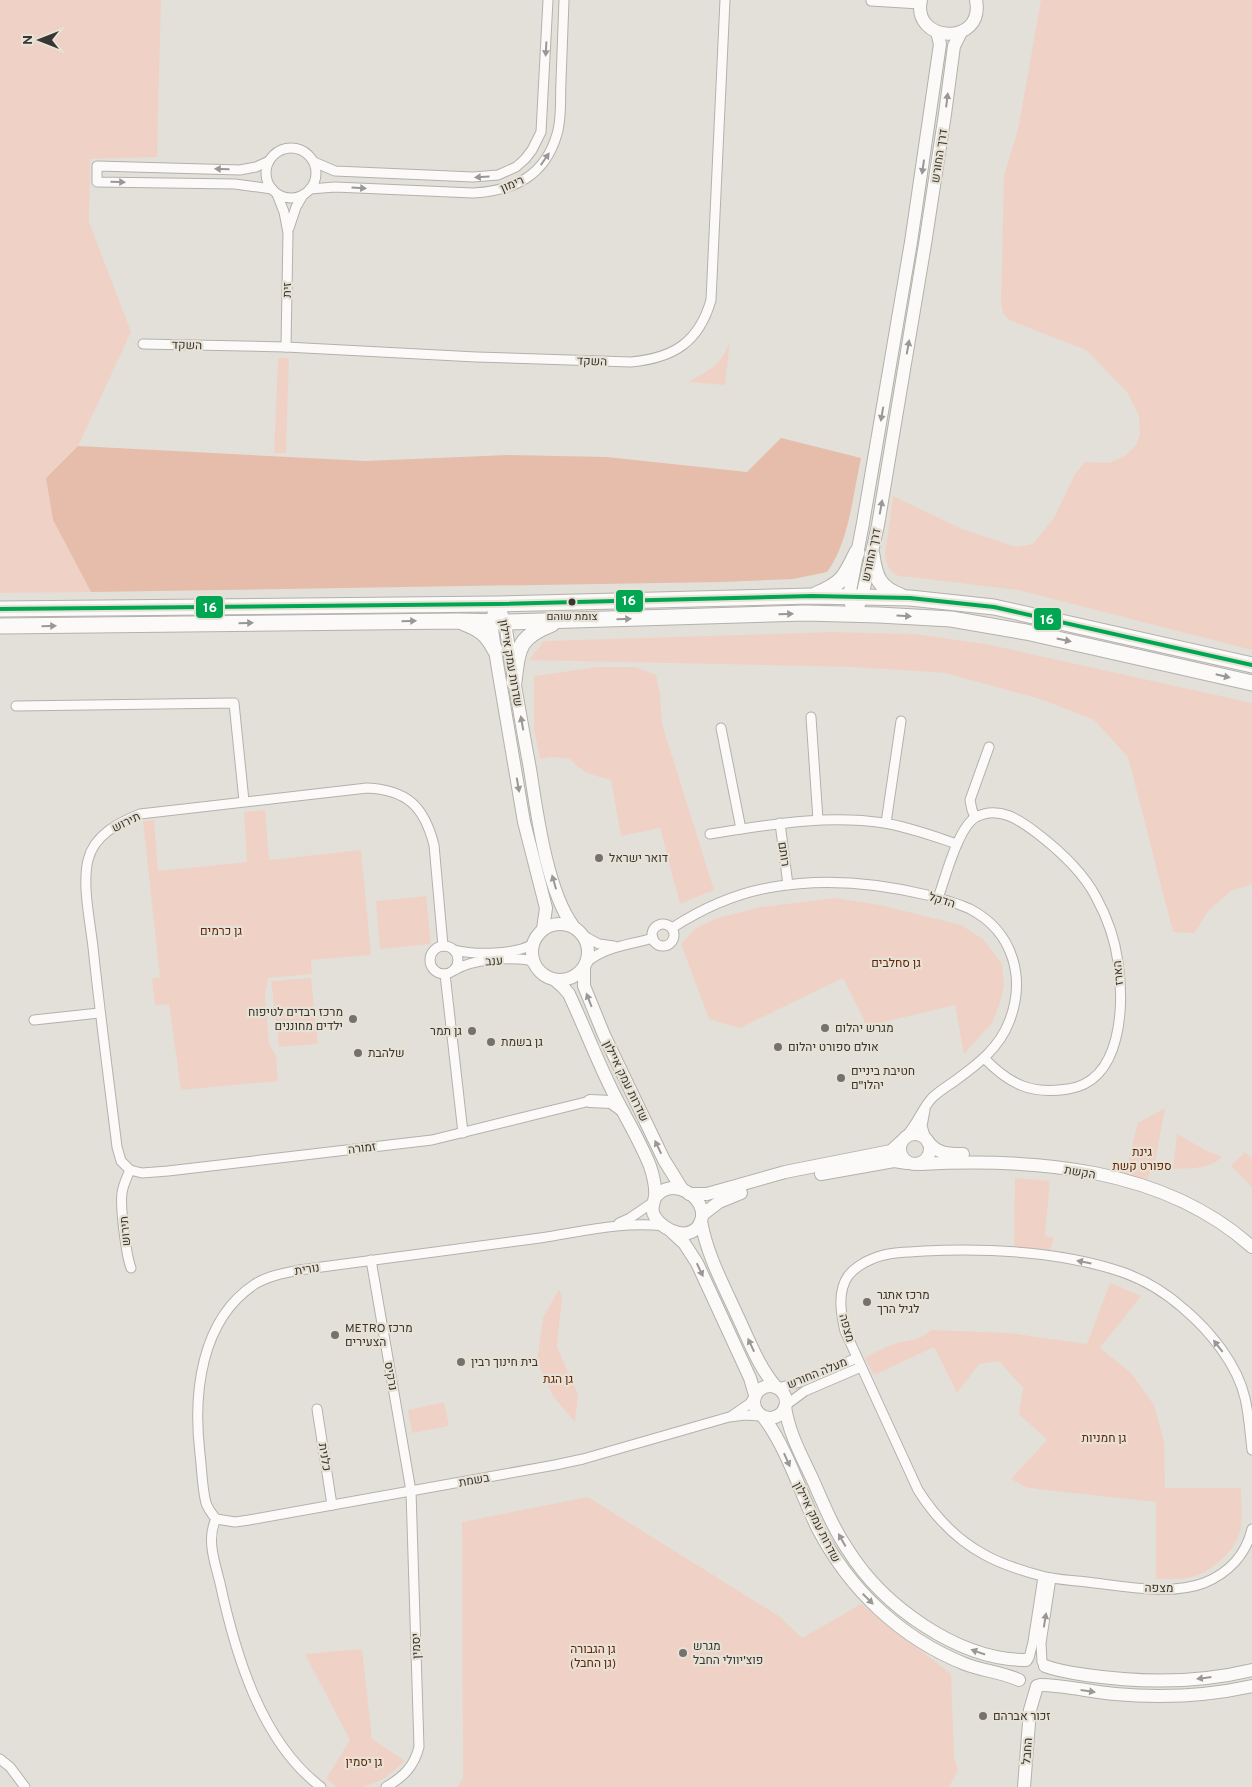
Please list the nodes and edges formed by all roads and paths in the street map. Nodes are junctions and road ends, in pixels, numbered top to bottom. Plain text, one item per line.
1 (548, 0) edge
2 (564, 0) edge
3 (725, 0) edge
4 (976, 0) edge
5 (871, 1) edge
6 (921, 2) edge
7 (937, 32) junction
8 (961, 32) junction
9 (269, 161) junction
10 (314, 162) junction
11 (274, 191) junction
12 (307, 192) junction
13 (288, 233) junction
14 (142, 344) dead end
15 (286, 347) junction
16 (865, 554) junction
17 (812, 596) junction
18 (855, 597) junction
19 (910, 598) junction
20 (497, 604) junction
21 (0, 609) edge
22 (855, 614) junction
23 (458, 621) junction
24 (559, 621) junction
25 (498, 622) junction
26 (0, 626) edge
27 (495, 650) junction
28 (1252, 666) edge
29 (514, 682) junction
30 (1252, 683) edge
31 (16, 706) dead end
32 (811, 717) dead end
33 (901, 722) dead end
34 (721, 728) dead end
35 (988, 747) dead end
36 (244, 802) junction
37 (975, 817) junction
38 (818, 820) junction
39 (780, 823) junction
40 (886, 823) junction
41 (742, 829) junction
42 (710, 834) dead end
43 (957, 844) junction
44 (788, 885) junction
45 (938, 898) junction
46 (573, 926) junction
47 (672, 928) junction
48 (543, 929) junction
49 (584, 936) junction
50 (653, 938) junction
51 (532, 944) junction
52 (442, 946) junction
53 (616, 947) junction
54 (454, 950) junction
55 (585, 965) junction
56 (536, 966) junction
57 (449, 973) junction
58 (555, 980) junction
59 (99, 1013) junction
60 (34, 1020) dead end
61 (984, 1058) junction
62 (606, 1078) junction
63 (590, 1101) junction
64 (926, 1105) junction
65 (623, 1110) junction
66 (463, 1133) junction
67 (903, 1140) junction
68 (927, 1140) junction
69 (914, 1163) junction
70 (130, 1170) junction
71 (686, 1192) junction
72 (654, 1200) junction
73 (702, 1218) junction
74 (614, 1225) junction
75 (668, 1229) junction
76 (1252, 1238) edge
77 (1252, 1248) edge
78 (371, 1260) junction
79 (131, 1268) dead end
80 (857, 1358) junction
81 (861, 1367) junction
82 (1252, 1384) edge
83 (777, 1387) junction
84 (1246, 1394) edge
85 (754, 1397) junction
86 (786, 1406) junction
87 (317, 1409) dead end
88 (729, 1417) junction
89 (762, 1417) junction
90 (1252, 1450) edge
91 (411, 1491) junction
92 (332, 1505) junction
93 (216, 1520) junction
94 (1252, 1528) edge
95 (1047, 1577) junction
96 (1027, 1659) junction
97 (1043, 1664) junction
98 (1252, 1670) edge
99 (1021, 1682) junction
100 (1038, 1686) junction
101 (1252, 1686) edge
102 (1030, 1714) junction
103 (0, 1759) edge
104 (25, 1787) edge
105 (320, 1787) edge
106 (386, 1787) edge
107 (1024, 1787) edge

1 -> 10 street, רימון
12 -> 2 street, רימון
3 - 15 street, השקד
4 - 8 main road, דרך החורש
5 - 6 street
6 - 7 main road
7 - 8 main road
7 -> 16 main road, דרך החורש
16 -> 8 main road, דרך החורש
9 - 10 street
9 - 11 street
9 -> 11 street
10 - 12 street
11 - 12 street
11 - 13 street, זית
12 - 13 street, זית
13 - 15 street, זית
14 - 15 street, השקד
16 - 17 main road
16 - 18 main road, דרך החורש
16 - 19 main road
17 - 18 main road
17 - 20 main road
18 - 19 main road
18 - 22 main road, דרך החורש
19 - 28 main road
20 - 21 main road
20 - 25 main road, שדרות עמק איילון
24 -> 22 main road
22 -> 30 main road
23 - 25 main road
26 -> 23 main road
23 - 27 main road
24 - 25 main road
24 - 29 main road
25 - 27 main road, שדרות עמק איילון
25 - 29 main road, שדרות עמק איילון
27 -> 48 main road, שדרות עמק איילון
46 -> 29 main road, שדרות עמק איילון
31 - 36 street
32 - 38 street
33 - 40 street
34 - 41 street
35 - 37 street
36 - 52 street, תירוש
36 - 59 street, תירוש
37 - 43 street
37 - 61 street, הארז
38 - 39 street
38 - 40 street
39 - 41 street
39 - 44 street, רותם
40 - 43 street
41 - 42 street
43 - 45 street
44 - 45 street, הדקל
44 - 47 street, הדקל
45 - 61 street, הדקל
46 - 48 main road
46 - 49 main road
47 - 50 street
47 - 50 street
48 - 51 main road
49 - 53 street
49 - 55 main road
50 - 53 street
51 - 54 street, ענב
51 - 56 main road
52 - 54 street
52 - 57 street
53 - 55 street
54 - 57 street
55 - 58 main road
71 -> 55 main road, שדרות עמק איילון
56 - 57 street, ענב
56 - 58 main road
57 - 66 street
58 - 62 main road, שדרות עמק איילון
59 - 60 street
59 - 70 street, תירוש
61 - 64 street, הדקל
62 - 63 main road
62 - 65 main road, שדרות עמק איילון
63 - 65 main road
63 - 66 street, זמורה
64 - 67 street, הדקל
64 - 68 street
65 - 72 main road, שדרות עמק איילון
66 - 70 street, זמורה
67 - 68 main road
67 - 69 main road
67 - 71 main road
68 - 69 main road
68 - 76 main road, הקשת
69 - 73 main road, הקשת
69 - 77 main road, הקשת
70 - 79 street, תירוש
71 - 72 main road
71 - 73 main road
72 - 74 street, נורית
72 - 75 main road
73 - 75 main road
83 -> 73 main road
74 - 75 street, נורית
74 - 78 street, נורית
75 -> 85 main road
78 - 91 street, נרקיס
78 - 93 street, נורית
80 - 81 street, מצפה
80 - 83 street, מעלה החורש
84 -> 80 street, מצפה
81 - 86 street, מעלה החורש
81 - 95 street, מצפה
82 - 84 street
83 - 85 main road
83 - 86 main road
84 - 90 street, מצפה
85 - 88 street, בשמת
85 - 89 main road
86 - 89 main road
96 -> 86 main road, שדרות עמק איילון
87 - 92 street, כלנית
88 - 89 street, בשמת
88 - 91 street, בשמת
89 -> 99 main road, שדרות עמק איילון
91 - 92 street, בשמת
91 - 106 street, יסמין
92 - 93 street, בשמת
93 - 105 street
94 - 95 street, מצפה
95 - 96 street
97 -> 95 street
96 - 97 main road
96 - 99 main road
98 -> 97 main road
97 - 100 main road
99 - 100 main road
99 - 102 main road, החבל
100 -> 101 main road
100 - 102 main road, החבל
102 - 107 main road, החבל
103 - 104 street

